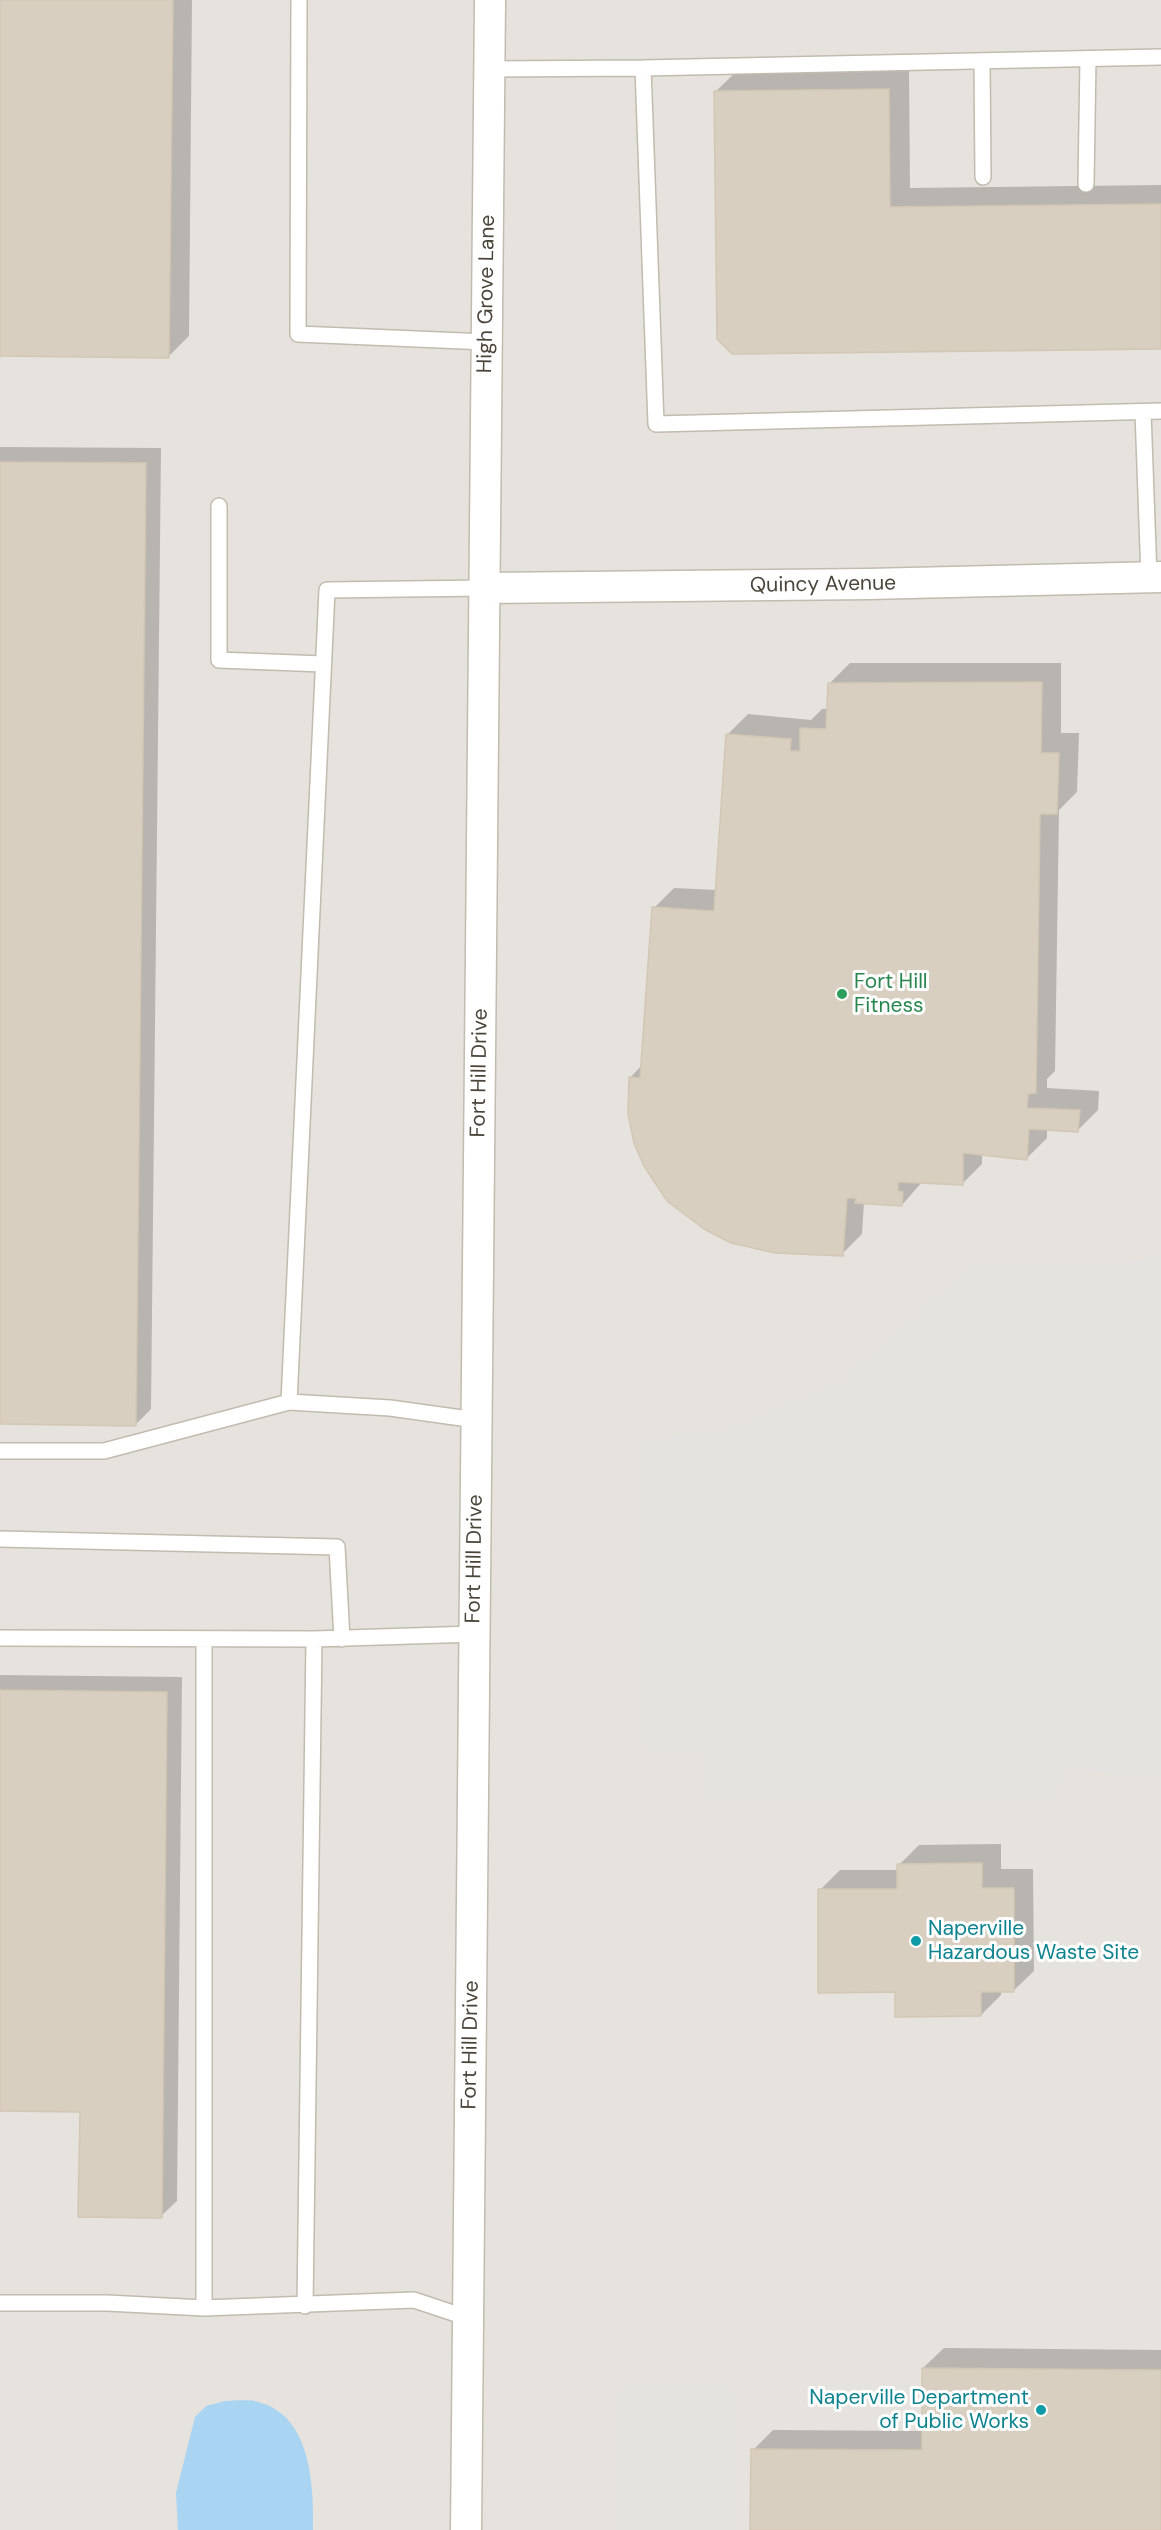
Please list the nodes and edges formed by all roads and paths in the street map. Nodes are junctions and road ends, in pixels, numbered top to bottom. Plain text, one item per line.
1 (299, 0) edge
2 (490, 0) edge
3 (1161, 57) edge
4 (1088, 59) junction
5 (982, 61) junction
6 (643, 68) junction
7 (489, 69) junction
8 (983, 177) dead end
9 (1086, 184) dead end
10 (487, 342) junction
11 (1161, 411) edge
12 (1143, 412) junction
13 (219, 506) dead end
14 (1155, 577) edge
15 (484, 588) junction
16 (323, 664) junction
17 (289, 1402) junction
18 (476, 1420) junction
19 (0, 1450) edge
20 (0, 1539) edge
21 (474, 1634) junction
22 (0, 1638) edge
23 (204, 1638) junction
24 (342, 1638) junction
25 (314, 1639) junction
26 (0, 2303) edge
27 (305, 2306) junction
28 (204, 2308) junction
29 (468, 2319) junction
30 (466, 2530) edge

1 - 10 lane
2 - 7 street, High Grove Lane
3 - 4 lane
4 - 5 lane
4 - 9 lane
5 - 6 lane
5 - 8 lane
6 - 7 lane
6 - 12 lane
7 - 10 street, High Grove Lane
10 - 15 street, High Grove Lane
11 - 12 lane
12 - 14 lane
13 - 16 lane
14 - 15 street, Quincy Avenue
15 - 16 lane
15 - 18 street, Fort Hill Drive
16 - 17 lane
17 - 18 lane
17 - 19 lane
18 - 21 street, Fort Hill Drive
20 - 24 lane
21 - 24 lane
21 - 29 street, Fort Hill Drive
22 - 23 lane
23 - 25 lane
23 - 28 lane
24 - 25 lane
25 - 27 lane
26 - 28 lane
27 - 28 lane
27 - 29 lane
29 - 30 street, Fort Hill Drive

